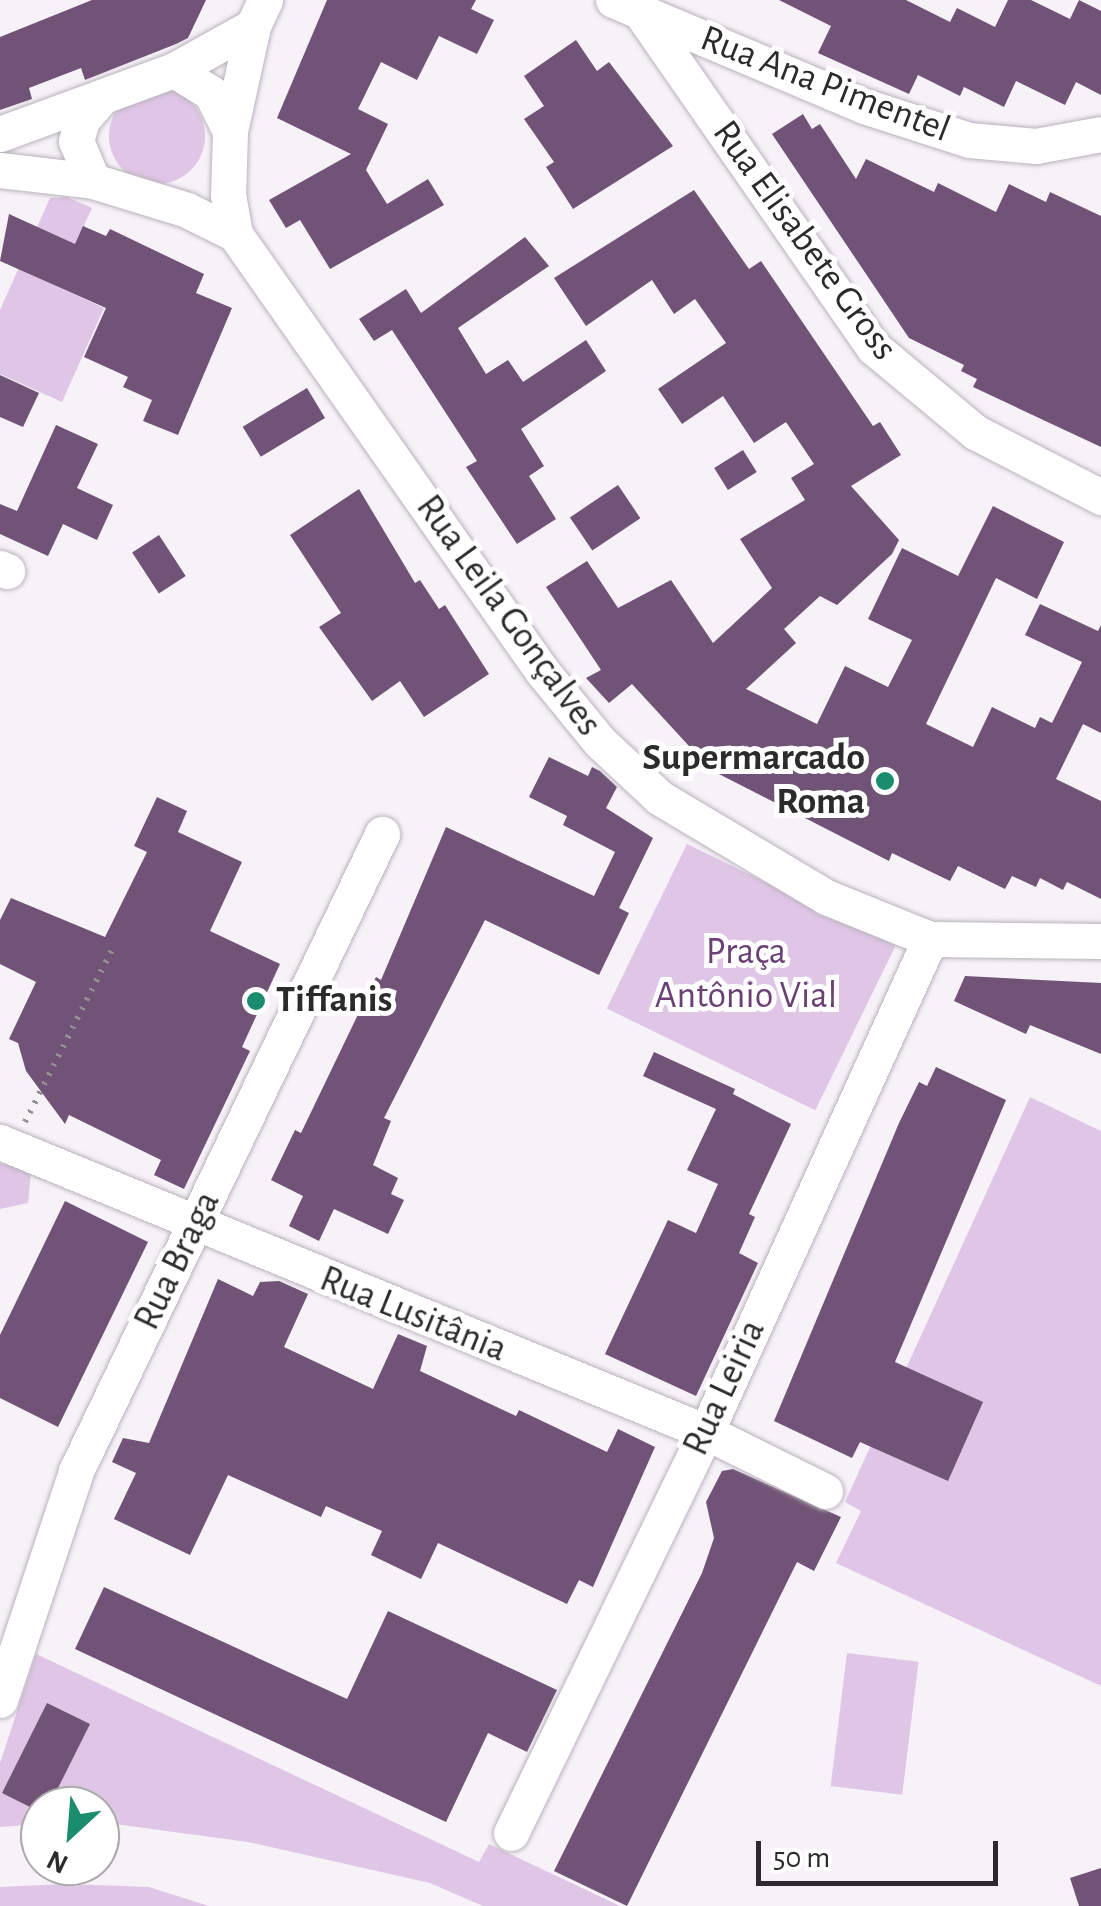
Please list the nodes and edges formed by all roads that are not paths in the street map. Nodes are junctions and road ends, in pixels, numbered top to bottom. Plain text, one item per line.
1 (627, 7) edge
2 (259, 13) edge
3 (174, 70) junction
4 (97, 103) junction
5 (230, 131) junction
6 (0, 134) edge
7 (1101, 134) edge
8 (0, 170) edge
9 (92, 181) junction
10 (235, 234) junction
11 (1101, 496) edge
12 (382, 834) dead end
13 (930, 938) junction
14 (1101, 941) edge
15 (4, 1137) edge
16 (195, 1227) junction
17 (706, 1432) junction
18 (825, 1491) dead end
19 (0, 1700) edge
20 (511, 1833) dead end

1 - 7 street, Rua Ana Pimentel
1 - 11 street, Rua Elisabete Gross
2 - 3 street
2 - 5 street
3 - 4 street
3 - 5 street
4 - 6 street
4 - 9 street
5 - 10 street
8 - 9 street, Rua Leila Gonçalves
9 - 10 street, Rua Leila Gonçalves
10 - 13 street, Rua Leila Gonçalves
12 - 16 street, Rua Braga
13 - 14 street, Rua Leila Gonçalves
13 - 17 street, Rua Leiria
15 - 16 street, Rua Lusitânia
16 - 17 street, Rua Lusitânia
16 - 19 street, Rua Braga
17 - 18 street, Rua Lusitânia
17 - 20 street, Rua Leiria

